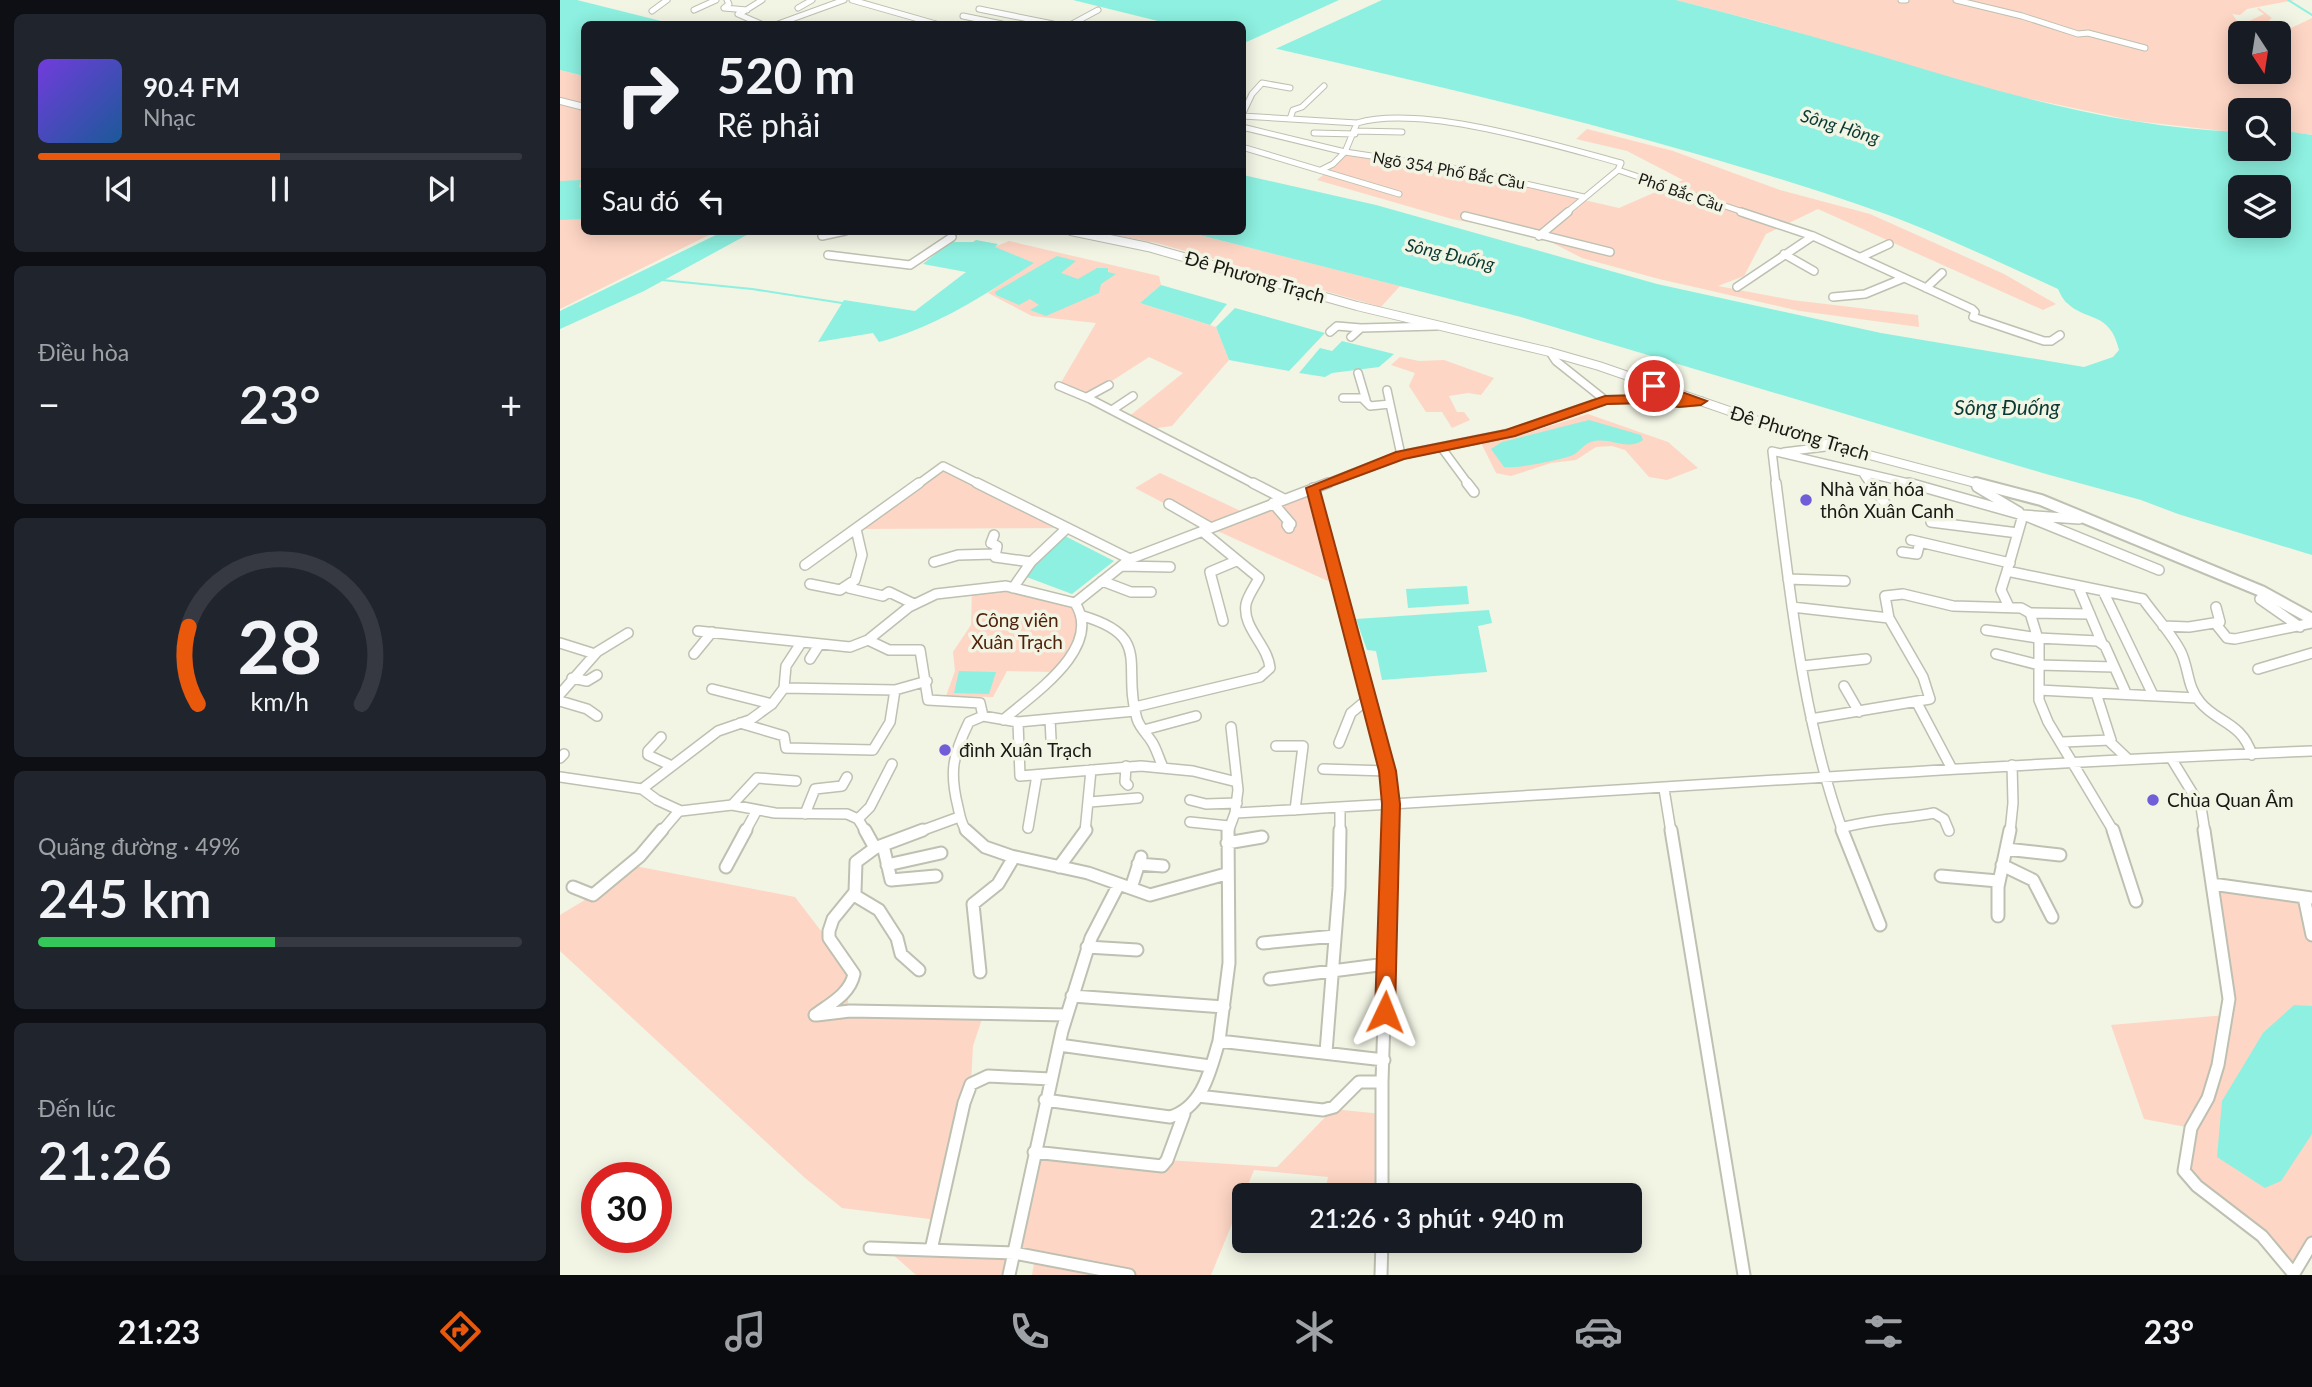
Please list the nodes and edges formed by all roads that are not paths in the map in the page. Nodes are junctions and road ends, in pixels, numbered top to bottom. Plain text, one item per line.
1 (667, 0) edge
2 (716, 0) edge
3 (727, 0) edge
4 (762, 0) edge
5 (812, 0) edge
6 (844, 0) edge
7 (852, 0) edge
8 (1956, 0) edge
9 (798, 8) dead end
10 (979, 9) dead end
11 (694, 10) dead end
12 (747, 10) junction
13 (1098, 10) dead end
14 (652, 11) dead end
15 (963, 16) dead end
16 (1027, 19) junction
17 (754, 21) edge
18 (786, 21) edge
19 (919, 21) edge
20 (987, 21) edge
21 (1023, 21) edge
22 (1037, 21) edge
23 (1078, 21) edge
24 (2144, 48) dead end
25 (1324, 86) dead end
26 (1290, 88) dead end
27 (560, 100) edge
28 (581, 106) edge
29 (1246, 107) edge
30 (1382, 107) dead end
31 (1246, 116) edge
32 (1374, 117) junction
33 (1290, 119) junction
34 (1246, 129) edge
35 (1356, 129) junction
36 (1314, 132) dead end
37 (1402, 132) dead end
38 (1246, 148) edge
39 (1345, 152) junction
40 (1321, 170) junction
41 (1618, 170) junction
42 (1399, 194) dead end
43 (1584, 197) junction
44 (1465, 216) dead end
45 (827, 235) edge
46 (1090, 235) edge
47 (822, 236) dead end
48 (1539, 236) junction
49 (1813, 236) junction
50 (952, 237) dead end
51 (1889, 244) dead end
52 (1609, 252) dead end
53 (1784, 254) junction
54 (828, 255) dead end
55 (1861, 257) junction
56 (1814, 271) dead end
57 (1942, 273) dead end
58 (1904, 278) junction
59 (1737, 287) dead end
60 (1926, 288) junction
61 (1833, 297) dead end
62 (1438, 326) junction
63 (1361, 328) junction
64 (1330, 332) dead end
65 (2060, 335) dead end
66 (1351, 337) dead end
67 (1550, 352) junction
68 (1358, 373) dead end
69 (1109, 384) dead end
70 (1059, 386) dead end
71 (1387, 390) dead end
72 (1133, 396) dead end
73 (1087, 397) junction
74 (1343, 398) dead end
75 (1366, 400) junction
76 (1605, 400) junction
77 (1701, 401) junction
78 (1390, 404) junction
79 (1112, 410) junction
80 (1834, 446) junction
81 (1441, 447) junction
82 (1777, 453) junction
83 (1401, 455) junction
84 (1864, 475) junction
85 (1959, 478) junction
86 (1313, 488) junction
87 (1474, 492) dead end
88 (1284, 499) junction
89 (1273, 503) junction
90 (1169, 504) dead end
91 (1887, 506) dead end
92 (2023, 515) junction
93 (1931, 522) dead end
94 (2109, 527) junction
95 (1067, 528) junction
96 (1289, 528) dead end
97 (856, 529) junction
98 (1207, 530) junction
99 (2018, 533) junction
100 (994, 535) dead end
101 (1902, 552) dead end
102 (995, 554) junction
103 (1130, 559) junction
104 (1236, 561) junction
105 (934, 562) dead end
106 (1031, 562) junction
107 (805, 565) dead end
108 (1122, 566) junction
109 (1170, 567) dead end
110 (2008, 567) junction
111 (2159, 570) dead end
112 (1788, 579) junction
113 (1102, 581) junction
114 (1845, 582) dead end
115 (810, 584) dead end
116 (2078, 586) junction
117 (849, 587) junction
118 (1013, 588) junction
119 (2103, 591) junction
120 (1151, 592) dead end
121 (2260, 599) dead end
122 (1075, 603) junction
123 (914, 604) junction
124 (1792, 607) junction
125 (2009, 607) junction
126 (2216, 607) dead end
127 (2030, 613) junction
128 (2090, 614) junction
129 (1083, 617) junction
130 (1889, 618) junction
131 (1223, 621) dead end
132 (2312, 621) edge
133 (2215, 623) junction
134 (2163, 626) junction
135 (2300, 627) junction
136 (1986, 630) dead end
137 (698, 631) dead end
138 (712, 632) junction
139 (628, 633) dead end
140 (2038, 638) junction
141 (868, 640) junction
142 (560, 643) edge
143 (801, 643) junction
144 (2102, 643) junction
145 (819, 645) junction
146 (2312, 653) edge
147 (595, 654) junction
148 (694, 654) dead end
149 (1996, 654) dead end
150 (810, 659) dead end
151 (1866, 659) dead end
152 (2039, 665) junction
153 (1802, 666) junction
154 (2114, 667) junction
155 (2258, 669) dead end
156 (597, 675) dead end
157 (572, 678) junction
158 (927, 681) junction
159 (1843, 687) dead end
160 (784, 688) junction
161 (562, 689) edge
162 (712, 689) dead end
163 (895, 690) junction
164 (2039, 690) junction
165 (2095, 692) junction
166 (2126, 693) junction
167 (2153, 695) junction
168 (1369, 698) junction
169 (2197, 698) junction
170 (560, 701) edge
171 (1917, 703) junction
172 (772, 704) junction
173 (1135, 709) junction
174 (1859, 712) junction
175 (597, 716) dead end
176 (983, 716) junction
177 (1196, 716) dead end
178 (1051, 719) junction
179 (1811, 719) junction
180 (1003, 720) junction
181 (1018, 722) junction
182 (740, 723) junction
183 (1231, 727) dead end
184 (1144, 730) junction
185 (661, 737) dead end
186 (1051, 739) dead end
187 (2063, 742) junction
188 (2110, 742) junction
189 (1339, 743) dead end
190 (1276, 746) dead end
191 (2312, 751) edge
192 (2252, 755) junction
193 (2171, 758) junction
194 (2128, 759) junction
195 (2073, 761) junction
196 (892, 764) dead end
197 (1126, 765) junction
198 (2012, 765) junction
199 (672, 766) junction
200 (1163, 767) junction
201 (1324, 769) dead end
202 (1952, 769) junction
203 (1091, 770) junction
204 (1388, 771) junction
205 (1037, 775) junction
206 (560, 777) edge
207 (847, 777) dead end
208 (1824, 779) junction
209 (796, 781) dead end
210 (1237, 782) junction
211 (1129, 785) dead end
212 (642, 789) junction
213 (1664, 789) junction
214 (1138, 798) dead end
215 (1190, 800) dead end
216 (1090, 802) junction
217 (1391, 804) junction
218 (732, 805) junction
219 (1236, 808) junction
220 (1340, 808) junction
221 (679, 810) junction
222 (757, 810) junction
223 (1294, 810) junction
224 (805, 814) junction
225 (959, 817) junction
226 (858, 819) junction
227 (1190, 822) dead end
228 (1229, 826) junction
229 (1028, 828) dead end
230 (1841, 828) junction
231 (1949, 831) dead end
232 (1262, 837) dead end
233 (1227, 843) junction
234 (879, 847) junction
235 (2006, 849) junction
236 (941, 853) dead end
237 (2060, 855) dead end
238 (1014, 857) junction
239 (887, 865) junction
240 (2002, 865) junction
241 (1163, 866) dead end
242 (726, 867) dead end
243 (1059, 867) junction
244 (1226, 874) junction
245 (936, 876) dead end
246 (1941, 876) dead end
247 (1998, 880) junction
248 (2212, 884) junction
249 (1125, 886) junction
250 (573, 887) dead end
251 (854, 895) junction
252 (2308, 898) edge
253 (2136, 901) dead end
254 (1998, 916) dead end
255 (2052, 917) dead end
256 (1880, 925) dead end
257 (2312, 935) edge
258 (1335, 936) junction
259 (1263, 943) dead end
260 (1087, 947) junction
261 (1137, 950) dead end
262 (1387, 964) junction
263 (919, 970) dead end
264 (1332, 970) junction
265 (980, 972) dead end
266 (1270, 979) dead end
267 (847, 990) junction
268 (1072, 996) junction
269 (1224, 1007) junction
270 (850, 1011) junction
271 (1067, 1015) junction
272 (1219, 1041) junction
273 (1059, 1045) junction
274 (1326, 1052) junction
275 (1384, 1060) junction
276 (1210, 1066) junction
277 (1050, 1079) junction
278 (1382, 1082) junction
279 (1198, 1096) junction
280 (1045, 1100) junction
281 (1184, 1114) junction
282 (1034, 1152) junction
283 (1382, 1183) edge
284 (2312, 1243) edge
285 (870, 1248) dead end
286 (930, 1250) junction
287 (1014, 1253) junction
288 (1382, 1253) edge
289 (2293, 1274) edge
290 (1009, 1275) edge
291 (1129, 1275) edge
292 (1381, 1275) edge
293 (1744, 1275) edge

1 - 14 street
2 - 11 street
3 - 12 street
4 - 12 street
5 - 9 street
6 - 18 street
7 - 19 street
8 - 24 street
10 - 16 street
12 - 17 street
13 - 23 street
15 - 20 street
16 - 21 street
16 - 22 street
25 - 33 street
26 - 29 street
27 - 28 main road
30 - 32 street
31 - 33 street, Phố Bắc Cầu
32 - 35 street, Phố Bắc Cầu
32 - 41 street, Phố Bắc Cầu
33 - 35 street, Phố Bắc Cầu
34 - 39 street
35 - 36 street
35 - 37 street
35 - 39 street, Ngõ 354 Phố Bắc Cầu
38 - 40 street
39 - 40 street
39 - 43 street, Ngõ 354 Phố Bắc Cầu
40 - 42 street
41 - 43 street
41 - 49 street, Phố Bắc Cầu
43 - 48 street
44 - 48 street
45 - 47 street
46 - 62 main road, Đê Phương Trạch
48 - 52 street
49 - 53 street
49 - 55 street, Phố Bắc Cầu
50 - 54 street
51 - 55 street
53 - 56 street
53 - 59 street
55 - 58 street, Phố Bắc Cầu
57 - 60 street
58 - 60 street, Phố Bắc Cầu
58 - 61 street
60 - 65 street, Phố Bắc Cầu
62 - 63 street
62 - 67 main road, Đê Phương Trạch
63 - 64 street
63 - 66 street
67 - 76 street
67 - 77 main road, Đê Phương Trạch
68 - 75 street
69 - 73 street
70 - 73 street
71 - 78 street
72 - 79 street
73 - 79 street
74 - 75 street
75 - 78 street
76 - 77 street
76 - 81 street
77 - 80 main road, Đê Phương Trạch
78 - 83 street
79 - 88 street
80 - 82 street
80 - 85 main road, Đê Phương Trạch
81 - 83 street
81 - 87 street
82 - 84 street
82 - 112 street
83 - 86 street
84 - 91 street
84 - 92 street
85 - 92 street
85 - 94 main road, Đê Phương Trạch
86 - 88 street
86 - 168 street
88 - 89 street
89 - 96 street
89 - 98 street
90 - 98 street
92 - 94 street
92 - 99 street
92 - 111 street
93 - 99 street
94 - 132 main road, Đê Phương Trạch
95 - 97 street
95 - 103 street
95 - 106 street
97 - 107 street
97 - 117 street
98 - 103 street
98 - 104 street
99 - 110 street
100 - 102 street
101 - 110 street
102 - 105 street
102 - 106 street
103 - 108 street
104 - 131 street
104 - 173 street
106 - 118 street
108 - 109 street
108 - 113 street
110 - 116 street
110 - 125 street
112 - 114 street
112 - 124 street
113 - 120 street
113 - 122 street
115 - 117 street
116 - 119 street
116 - 128 street
117 - 123 street
118 - 122 street
118 - 123 street
119 - 134 street
119 - 167 street
121 - 135 street
122 - 129 street
123 - 141 street
124 - 130 street
124 - 153 street
125 - 127 street
125 - 130 street
126 - 133 street
127 - 128 street
127 - 140 street
128 - 144 street
129 - 173 street
129 - 180 street
130 - 171 street
132 - 135 street
133 - 134 street
133 - 135 street
134 - 169 street
136 - 140 street
137 - 138 street
138 - 143 street
138 - 148 street
139 - 147 street
140 - 144 street
140 - 152 street
141 - 145 street
141 - 158 street
142 - 147 street
143 - 145 street
143 - 160 street
144 - 154 street
145 - 150 street
146 - 155 street
147 - 157 street
149 - 152 street
151 - 153 street
152 - 154 street
152 - 164 street
153 - 179 street
154 - 166 street
156 - 157 street
157 - 161 street
158 - 163 street
158 - 176 street
159 - 174 street
160 - 163 street
160 - 172 street
162 - 172 street
163 - 182 street
164 - 165 street
164 - 187 street
165 - 166 street
165 - 188 street
166 - 167 street
167 - 169 street
168 - 189 street
168 - 204 street
169 - 192 street
170 - 175 street
171 - 174 street
171 - 202 street
172 - 182 street
173 - 178 street
173 - 184 street
174 - 179 street
176 - 180 street
176 - 225 street
177 - 184 street
178 - 181 street
178 - 186 street
179 - 208 street
180 - 181 street
181 - 205 street
182 - 199 street
183 - 210 street
184 - 200 street
185 - 199 street
187 - 188 street
187 - 195 street
188 - 194 street
190 - 223 street
191 - 192 street
192 - 193 street
193 - 194 street
193 - 248 street
194 - 195 street
195 - 198 street
195 - 253 street
196 - 226 street
197 - 200 street
197 - 203 street
197 - 211 street
198 - 202 street
198 - 235 street
199 - 212 street
200 - 210 street
201 - 204 street
202 - 208 street
203 - 205 street
203 - 216 street
204 - 217 street
205 - 229 street
206 - 212 street
207 - 224 street
208 - 213 street
208 - 230 street
209 - 218 street
210 - 219 street
212 - 221 street
213 - 217 street
213 - 293 street
214 - 216 street
215 - 219 street
216 - 243 street
217 - 220 street
217 - 262 street
218 - 221 street
218 - 222 street
219 - 223 street
219 - 228 street
220 - 223 street
220 - 258 street
221 - 250 street
222 - 224 street
222 - 242 street
224 - 226 street
225 - 234 street
225 - 238 street
226 - 234 street
227 - 228 street
228 - 233 street
230 - 231 street
230 - 256 street
232 - 233 street
233 - 244 street
234 - 239 street
234 - 251 street
235 - 237 street
235 - 240 street
236 - 239 street
238 - 243 street
238 - 265 street
239 - 245 street
240 - 247 street
240 - 255 street
241 - 249 street
243 - 249 street
244 - 249 street
244 - 269 street
246 - 247 street
247 - 254 street
248 - 252 street
248 - 289 street
249 - 260 street
251 - 263 street
251 - 267 street
252 - 257 street
258 - 259 street
258 - 264 street
260 - 261 street
260 - 268 street
262 - 264 street
262 - 275 street
264 - 266 street
264 - 274 street
267 - 270 street
267 - 270 street
268 - 269 street
268 - 271 street
269 - 272 street
270 - 271 street
271 - 273 street
272 - 274 street
272 - 276 street
273 - 276 street
273 - 277 street
274 - 275 street
275 - 278 street
276 - 279 street
277 - 280 street
277 - 286 street
278 - 279 street
278 - 283 street
279 - 281 street
280 - 281 street
280 - 282 street
281 - 282 street
282 - 287 street
284 - 289 street
285 - 286 street
286 - 287 street
287 - 290 street
287 - 291 street
288 - 292 street

